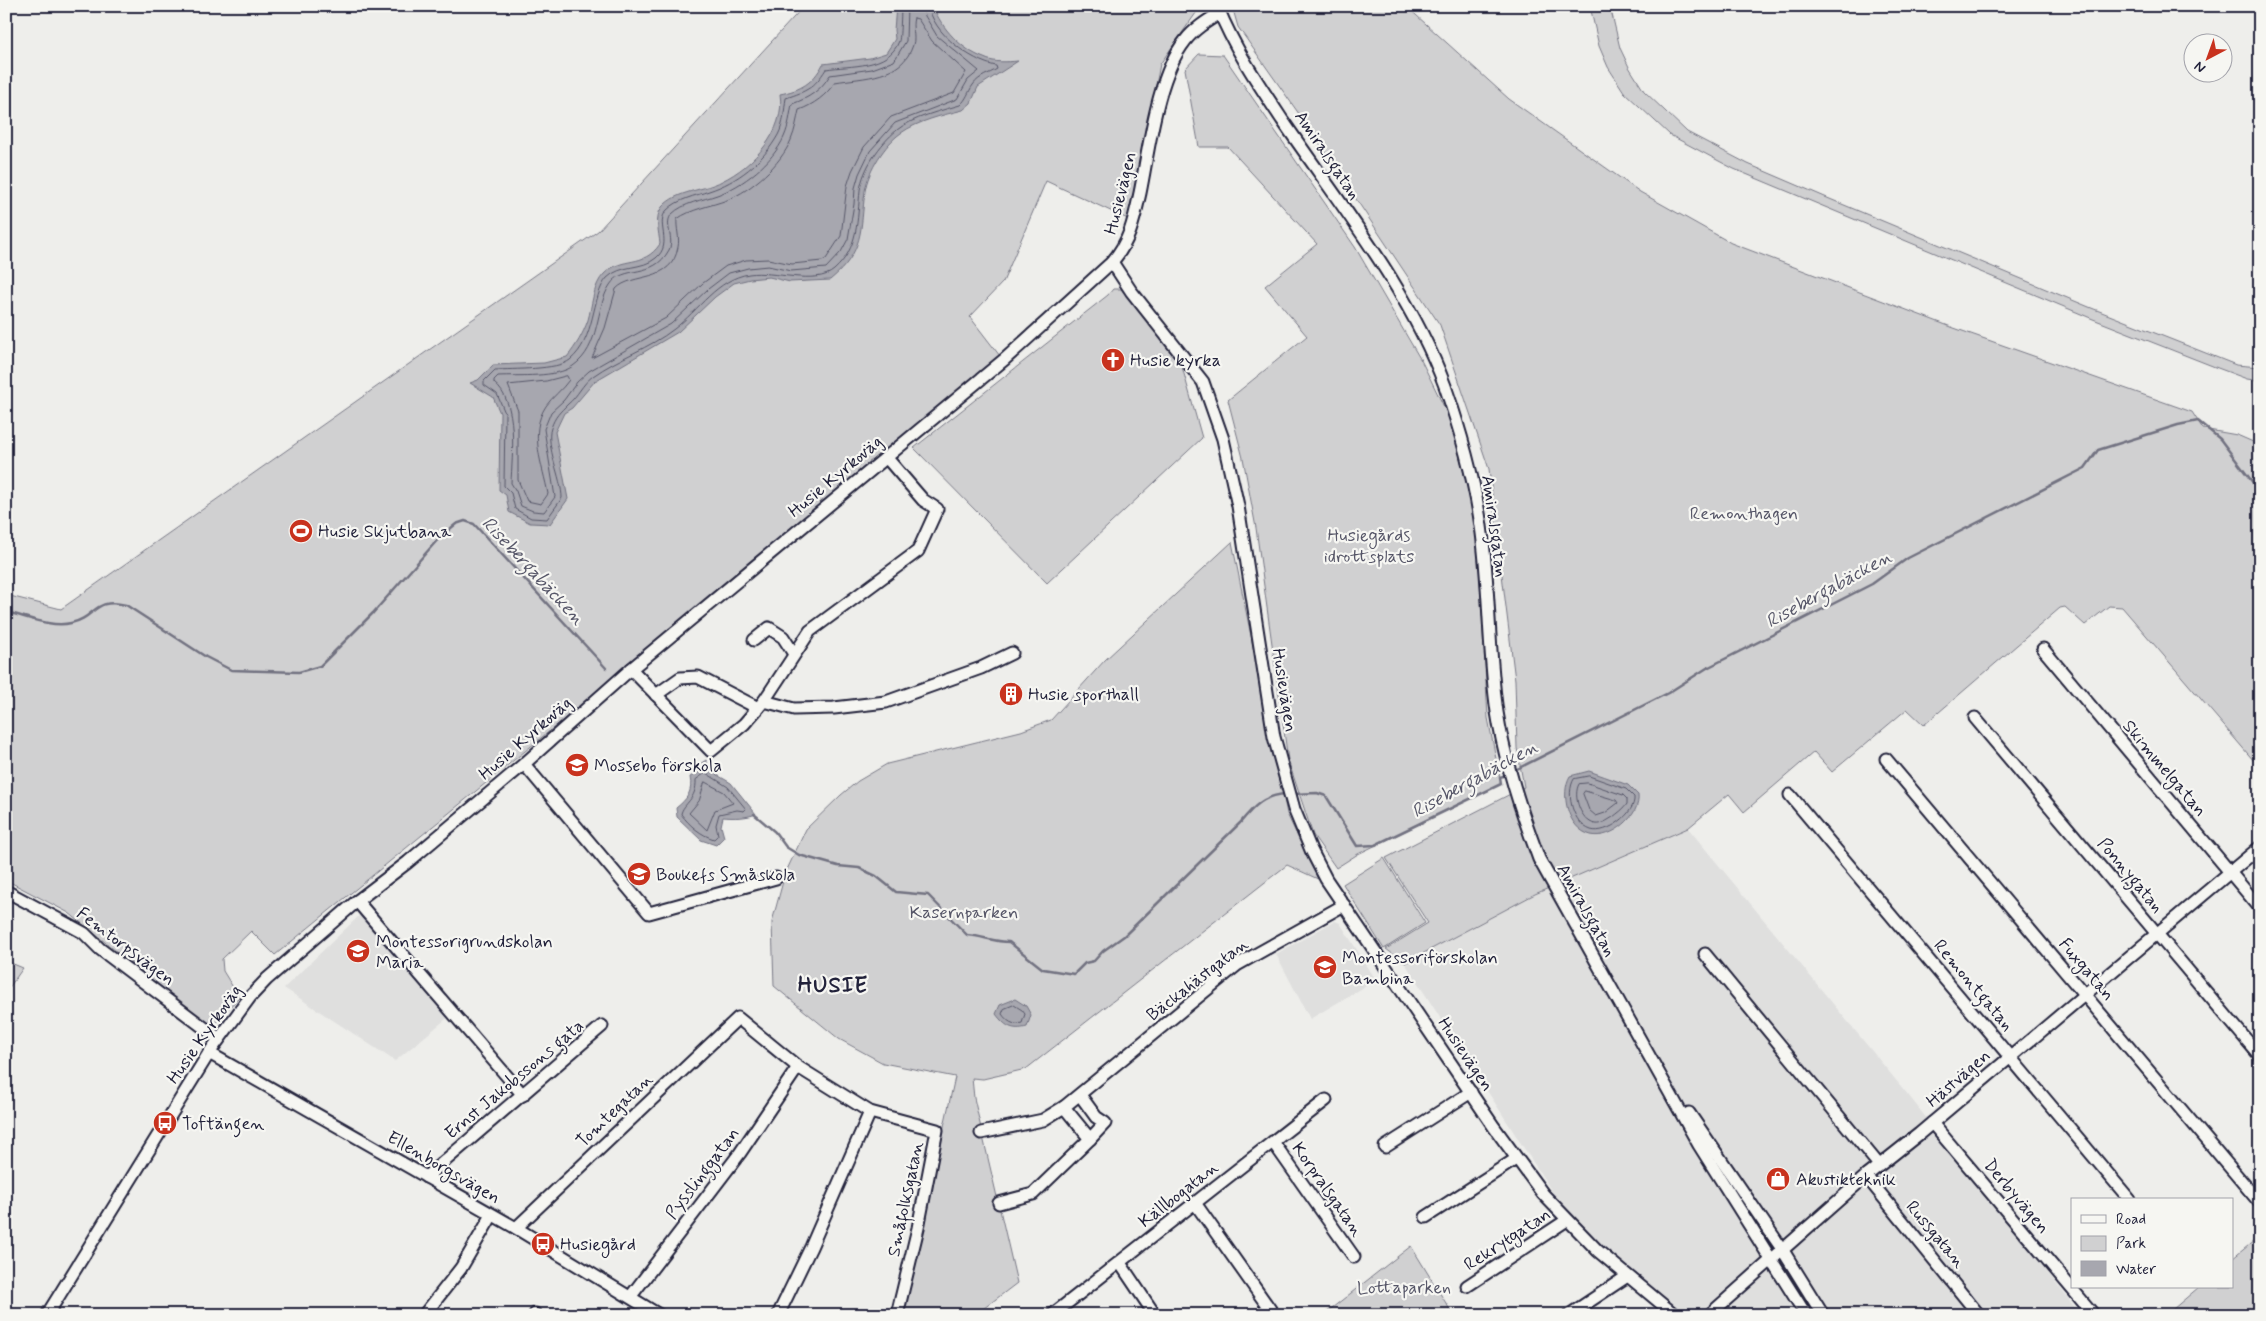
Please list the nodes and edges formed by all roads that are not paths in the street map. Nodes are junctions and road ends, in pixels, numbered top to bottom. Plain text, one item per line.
1 (1219, 10) edge
2 (1112, 262) junction
3 (886, 457) junction
4 (754, 640) dead end
5 (2043, 649) dead end
6 (1012, 653) dead end
7 (794, 654) junction
8 (631, 669) junction
9 (656, 695) junction
10 (761, 705) junction
11 (1975, 718) dead end
12 (1886, 759) dead end
13 (524, 764) junction
14 (1790, 795) dead end
15 (2260, 847) edge
16 (2230, 873) junction
17 (776, 878) dead end
18 (6, 891) edge
19 (357, 901) junction
20 (1344, 905) junction
21 (2260, 908) edge
22 (2157, 932) junction
23 (1705, 954) dead end
24 (2084, 993) junction
25 (738, 1018) joint
26 (602, 1026) dead end
27 (219, 1039) junction
28 (209, 1053) junction
29 (2010, 1056) junction
30 (2260, 1056) edge
31 (798, 1067) junction
32 (1659, 1074) junction
33 (1471, 1092) junction
34 (1080, 1094) junction
35 (523, 1095) junction
36 (1326, 1100) dead end
37 (1064, 1107) junction
38 (870, 1112) junction
39 (1932, 1123) junction
40 (982, 1133) dead end
41 (1090, 1139) junction
42 (1273, 1142) junction
43 (1385, 1147) dead end
44 (1516, 1160) junction
45 (1879, 1165) junction
46 (1866, 1176) junction
47 (426, 1178) junction
48 (2128, 1198) edge
49 (999, 1203) dead end
50 (1196, 1203) junction
51 (2260, 1203) edge
52 (492, 1215) junction
53 (1426, 1217) dead end
54 (1567, 1220) junction
55 (516, 1228) junction
56 (1782, 1249) junction
57 (1354, 1257) dead end
58 (1770, 1260) junction
59 (1120, 1263) junction
60 (1626, 1276) junction
61 (1467, 1286) dead end
62 (2071, 1288) edge
63 (2071, 1288) edge
64 (631, 1296) junction
65 (47, 1315) edge
66 (424, 1315) edge
67 (659, 1315) edge
68 (778, 1315) edge
69 (897, 1315) edge
70 (1052, 1315) edge
71 (1155, 1315) edge
72 (1274, 1315) edge
73 (1569, 1315) edge
74 (1674, 1315) edge
75 (1709, 1315) edge
76 (1806, 1315) edge
77 (1823, 1315) edge
78 (1979, 1315) edge
79 (2094, 1315) edge

1 - 2 street, Husievägen
1 - 32 street, Amiralsgatan
2 - 3 street, Husie Kyrkoväg
2 - 20 street, Husievägen
3 - 7 street
3 - 8 street, Husie Kyrkoväg
4 - 7 street
5 - 16 street, Skimmelgatan
6 - 10 street
7 - 10 street
8 - 9 street
8 - 13 street, Husie Kyrkoväg
9 - 10 street
9 - 10 street
11 - 22 street, Ponnygatan
12 - 24 street, Fuxgatan
13 - 17 street
13 - 19 street, Husie Kyrkoväg
14 - 29 street, Remontgatan
15 - 16 street, Hästvägen
16 - 21 street, Skimmelgatan
16 - 22 street, Hästvägen
18 - 27 street, Femtorpsvägen
19 - 27 street, Husie Kyrkoväg
19 - 35 street
20 - 33 street, Husievägen
20 - 34 street, Bäckahästgatan
22 - 24 street, Hästvägen
22 - 30 street, Ponnygatan
23 - 45 street
24 - 29 street, Hästvägen
24 - 51 street, Fuxgatan
25 - 31 street, Småfolksgatan
25 - 55 street, Tomtegatan
26 - 35 street, Ernst Jakobssons gata
27 - 28 street, Husie Kyrkoväg
28 - 47 street, Ellenborgsvägen
28 - 65 street, Husie Kyrkoväg
29 - 39 street, Hästvägen
29 - 48 street, Remontgatan
31 - 38 street, Småfolksgatan
31 - 64 street, Pysslinggatan
32 - 56 street, Amiralsgatan
32 - 58 street, Amiralsgatan
33 - 43 street
33 - 44 street, Husievägen
34 - 37 street, Bäckahästgatan
34 - 41 street
35 - 47 street, Ernst Jakobssons gata
36 - 42 street, Källbogatan
37 - 40 street, Bäckahästgatan
37 - 41 street
38 - 68 street
38 - 69 street, Småfolksgatan
39 - 45 street, Hästvägen
39 - 62 street, Derbyvägen
41 - 49 street
42 - 50 street, Källbogatan
42 - 57 street, Korpralsgatan
44 - 53 street
44 - 54 street, Husievägen
45 - 46 street, Hästvägen
46 - 56 street, Hästvägen
46 - 78 street, Russgatan
47 - 52 street, Ellenborgsvägen
50 - 59 street, Källbogatan
50 - 72 street
52 - 55 street, Ellenborgsvägen
52 - 66 street
54 - 60 street, Husievägen
54 - 61 street, Rekrytgatan
55 - 64 street, Ellenborgsvägen
56 - 58 street, Hästvägen
56 - 77 street, Amiralsgatan
58 - 75 street, Hästvägen
58 - 76 street, Amiralsgatan
59 - 70 street, Källbogatan
59 - 71 street
60 - 73 street
60 - 74 street, Husievägen
63 - 79 street, Derbyvägen
64 - 67 street, Ellenborgsvägen

